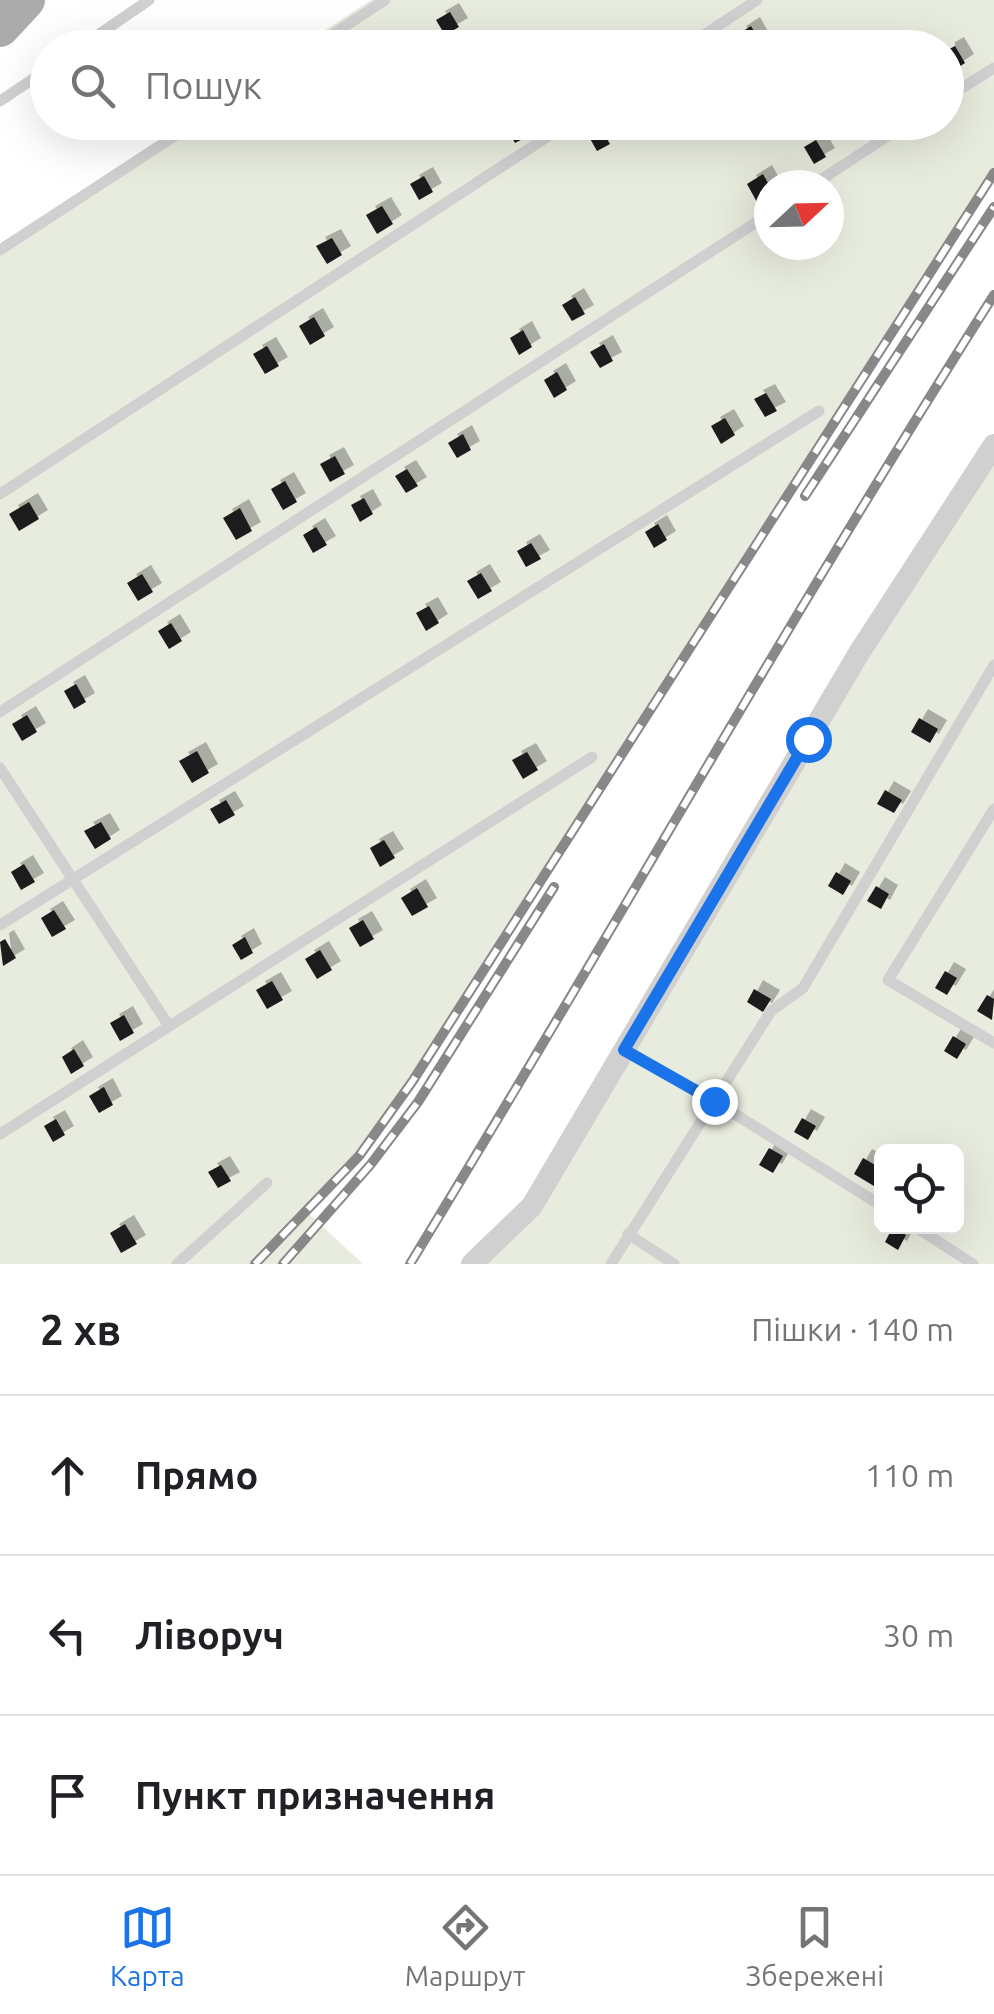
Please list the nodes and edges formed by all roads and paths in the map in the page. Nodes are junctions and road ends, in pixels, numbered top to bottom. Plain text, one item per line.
1 (26, 0) edge
2 (149, 0) edge
3 (385, 0) edge
4 (757, 0) edge
5 (0, 28) edge
6 (105, 30) edge
7 (339, 30) edge
8 (711, 30) edge
9 (994, 68) edge
10 (30, 81) edge
11 (964, 87) edge
12 (0, 101) edge
13 (168, 140) edge
14 (542, 140) edge
15 (882, 140) edge
16 (836, 170) edge
17 (754, 224) edge
18 (0, 250) edge
19 (819, 411) dead end
20 (994, 445) edge
21 (0, 494) edge
22 (994, 665) edge
23 (0, 712) edge
24 (592, 757) dead end
25 (0, 768) edge
26 (993, 814) edge
27 (73, 878) junction
28 (0, 925) edge
29 (169, 1026) junction
30 (994, 1044) edge
31 (624, 1050) junction
32 (714, 1101) junction
33 (0, 1134) edge
34 (268, 1183) dead end
35 (874, 1201) edge
36 (628, 1234) junction
37 (927, 1234) edge
38 (177, 1264) edge
39 (472, 1264) edge
40 (611, 1264) edge
41 (674, 1264) edge
42 (974, 1264) edge

1 - 5 main road
2 - 6 lane
3 - 7 lane
4 - 8 lane
9 - 11 lane
10 - 12 lane
13 - 18 lane
14 - 21 lane
15 - 16 lane
17 - 23 lane
19 - 27 lane
20 - 31 street
22 - 32 lane
24 - 29 lane
25 - 27 lane
26 - 30 lane
27 - 28 lane
27 - 29 lane
29 - 33 lane
31 - 32 lane
31 - 39 street
32 - 35 lane
32 - 36 lane
34 - 38 lane
36 - 40 lane
36 - 41 lane
37 - 42 lane

